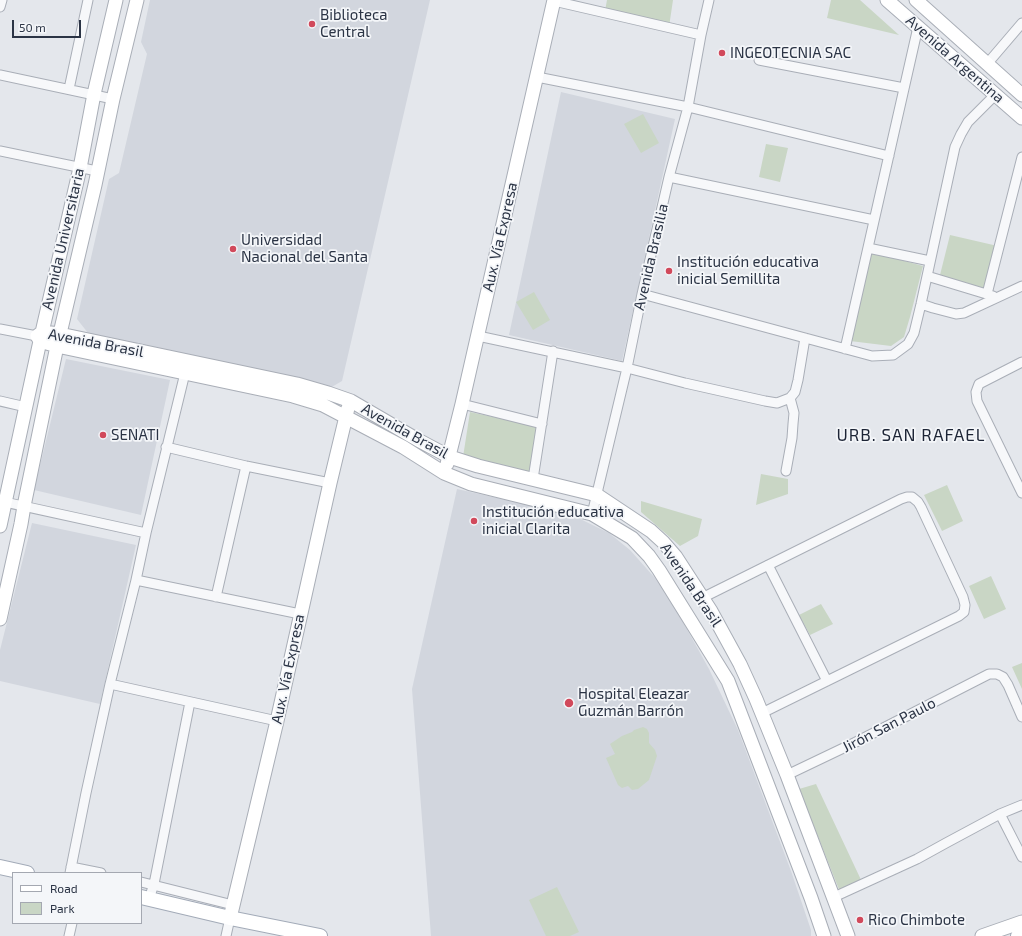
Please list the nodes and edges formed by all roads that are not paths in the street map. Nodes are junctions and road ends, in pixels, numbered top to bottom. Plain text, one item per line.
1 (2, 0) edge
2 (88, 0) edge
3 (116, 0) edge
4 (137, 0) edge
5 (554, 0) edge
6 (709, 0) edge
7 (887, 0) edge
8 (916, 0) edge
9 (0, 7) edge
10 (1022, 23) edge
11 (918, 27) junction
12 (701, 35) junction
13 (759, 60) dead end
14 (987, 64) junction
15 (0, 75) edge
16 (537, 77) junction
17 (904, 88) junction
18 (69, 89) junction
19 (1019, 93) edge
20 (94, 94) junction
21 (995, 95) junction
22 (113, 99) junction
23 (1006, 104) junction
24 (688, 107) junction
25 (1022, 118) edge
26 (0, 153) edge
27 (889, 156) junction
28 (1022, 157) edge
29 (80, 168) junction
30 (97, 171) junction
31 (669, 177) junction
32 (874, 220) junction
33 (868, 248) junction
34 (930, 262) junction
35 (927, 276) junction
36 (1022, 286) edge
37 (642, 294) junction
38 (987, 294) junction
39 (996, 298) junction
40 (921, 304) junction
41 (0, 329) edge
42 (40, 336) junction
43 (478, 336) junction
44 (805, 338) junction
45 (59, 340) junction
46 (845, 348) junction
47 (553, 351) junction
48 (1022, 362) edge
49 (627, 368) junction
50 (184, 373) junction
51 (790, 398) junction
52 (0, 401) edge
53 (351, 401) junction
54 (462, 404) junction
55 (26, 407) junction
56 (346, 417) junction
57 (542, 424) junction
58 (166, 447) junction
59 (450, 457) junction
60 (246, 466) junction
61 (786, 471) dead end
62 (444, 473) junction
63 (533, 480) junction
64 (330, 483) junction
65 (1022, 494) edge
66 (597, 495) junction
67 (2, 501) edge
68 (24, 506) junction
69 (592, 514) junction
70 (0, 526) edge
71 (146, 533) junction
72 (676, 557) junction
73 (768, 565) junction
74 (659, 570) junction
75 (136, 580) junction
76 (216, 597) junction
77 (702, 598) junction
78 (300, 614) junction
79 (0, 616) edge
80 (827, 681) junction
81 (110, 684) junction
82 (190, 702) junction
83 (762, 713) junction
84 (1022, 717) edge
85 (277, 721) junction
86 (787, 775) junction
87 (1022, 805) edge
88 (1000, 814) junction
89 (1022, 856) edge
90 (0, 867) edge
91 (70, 870) edge
92 (22, 872) edge
93 (91, 872) edge
94 (142, 882) edge
95 (154, 884) junction
96 (834, 897) junction
97 (145, 898) edge
98 (232, 911) junction
99 (1022, 922) edge
100 (72, 924) edge
101 (1022, 935) edge
102 (69, 936) edge
103 (226, 936) edge
104 (320, 936) edge
105 (824, 936) edge
106 (848, 936) edge
107 (982, 936) edge
108 (1018, 936) edge

1 - 9 street
2 - 18 street
3 - 20 main road, Avenida Universitaria
4 - 22 main road, Avenida Universitaria
5 - 12 street
5 - 16 main road, Aux. Vía Expresa
6 - 12 street, Avenida Brasilia
7 - 11 main road, Avenida Argentina
8 - 14 main road, Avenida Argentina
10 - 14 street
11 - 17 street
11 - 21 main road, Avenida Argentina
12 - 24 street, Avenida Brasilia
13 - 17 street
14 - 19 main road, Avenida Argentina
15 - 18 street
16 - 24 street
16 - 43 main road, Aux. Vía Expresa
17 - 27 street
18 - 20 street
19 - 23 main road
20 - 22 street
20 - 29 main road, Avenida Universitaria
21 - 23 main road, Avenida Argentina
21 - 34 street
22 - 30 main road, Avenida Universitaria
23 - 25 main road, Avenida Argentina
24 - 27 street
24 - 31 street, Avenida Brasilia
26 - 29 street
27 - 32 street
28 - 38 street
29 - 30 street
29 - 42 main road, Avenida Universitaria
30 - 45 main road, Avenida Universitaria
31 - 32 street
31 - 37 street, Avenida Brasilia
32 - 33 street
33 - 34 street
33 - 46 street
34 - 35 street
35 - 38 street
35 - 40 street
36 - 39 street
37 - 44 street
37 - 49 street, Avenida Brasilia
38 - 39 street
39 - 40 street
40 - 46 street
41 - 42 street
42 - 45 main road, Avenida Brasil
42 - 55 main road, Avenida Universitaria
43 - 47 street
43 - 54 main road, Aux. Vía Expresa
44 - 46 street
44 - 51 street
45 - 50 main road, Avenida Brasil
45 - 53 main road, Avenida Brasil
45 - 68 main road, Avenida Universitaria
47 - 49 street
47 - 57 street
48 - 65 street
49 - 51 street
49 - 66 street, Avenida Brasilia
50 - 56 main road, Avenida Brasil
50 - 58 street
51 - 61 street
52 - 55 street
53 - 56 main road, Aux. Vía Expresa
53 - 59 main road, Avenida Brasil
54 - 57 street
54 - 59 main road, Aux. Vía Expresa
55 - 67 main road, Avenida Universitaria
56 - 62 main road, Avenida Brasil
56 - 64 main road, Aux. Vía Expresa
57 - 63 street
58 - 60 street
58 - 71 street
59 - 62 main road, Aux. Vía Expresa
59 - 63 main road, Avenida Brasil
60 - 64 street
60 - 76 street
62 - 69 main road, Avenida Brasil
63 - 66 main road, Avenida Brasil
64 - 78 main road, Aux. Vía Expresa
66 - 69 street, Avenida Brasilia
66 - 72 main road, Avenida Brasil
67 - 68 street
67 - 70 main road, Avenida Universitaria
68 - 71 street
68 - 79 main road, Avenida Universitaria
69 - 74 main road, Avenida Brasil
71 - 75 street
72 - 74 main road
72 - 77 main road, Avenida Brasil
73 - 77 street
73 - 80 street
73 - 80 street
74 - 105 main road, Avenida Brasil
75 - 76 street
75 - 81 street
76 - 78 street
77 - 83 main road, Avenida Brasil
78 - 85 main road, Aux. Vía Expresa
80 - 83 street
81 - 82 street
81 - 91 street
82 - 85 street
82 - 95 street
83 - 86 main road, Avenida Brasil
84 - 86 street, Jirón San Paulo
85 - 98 main road, Aux. Vía Expresa
86 - 96 main road, Avenida Brasil
87 - 88 street
88 - 89 street
88 - 96 street
90 - 92 main road
91 - 93 street
94 - 95 street
95 - 97 street
95 - 98 street
96 - 106 main road, Avenida Brasil
97 - 98 main road
98 - 103 street, Aux. Vía Expresa
98 - 104 main road
99 - 107 main road
100 - 102 street
101 - 108 main road

